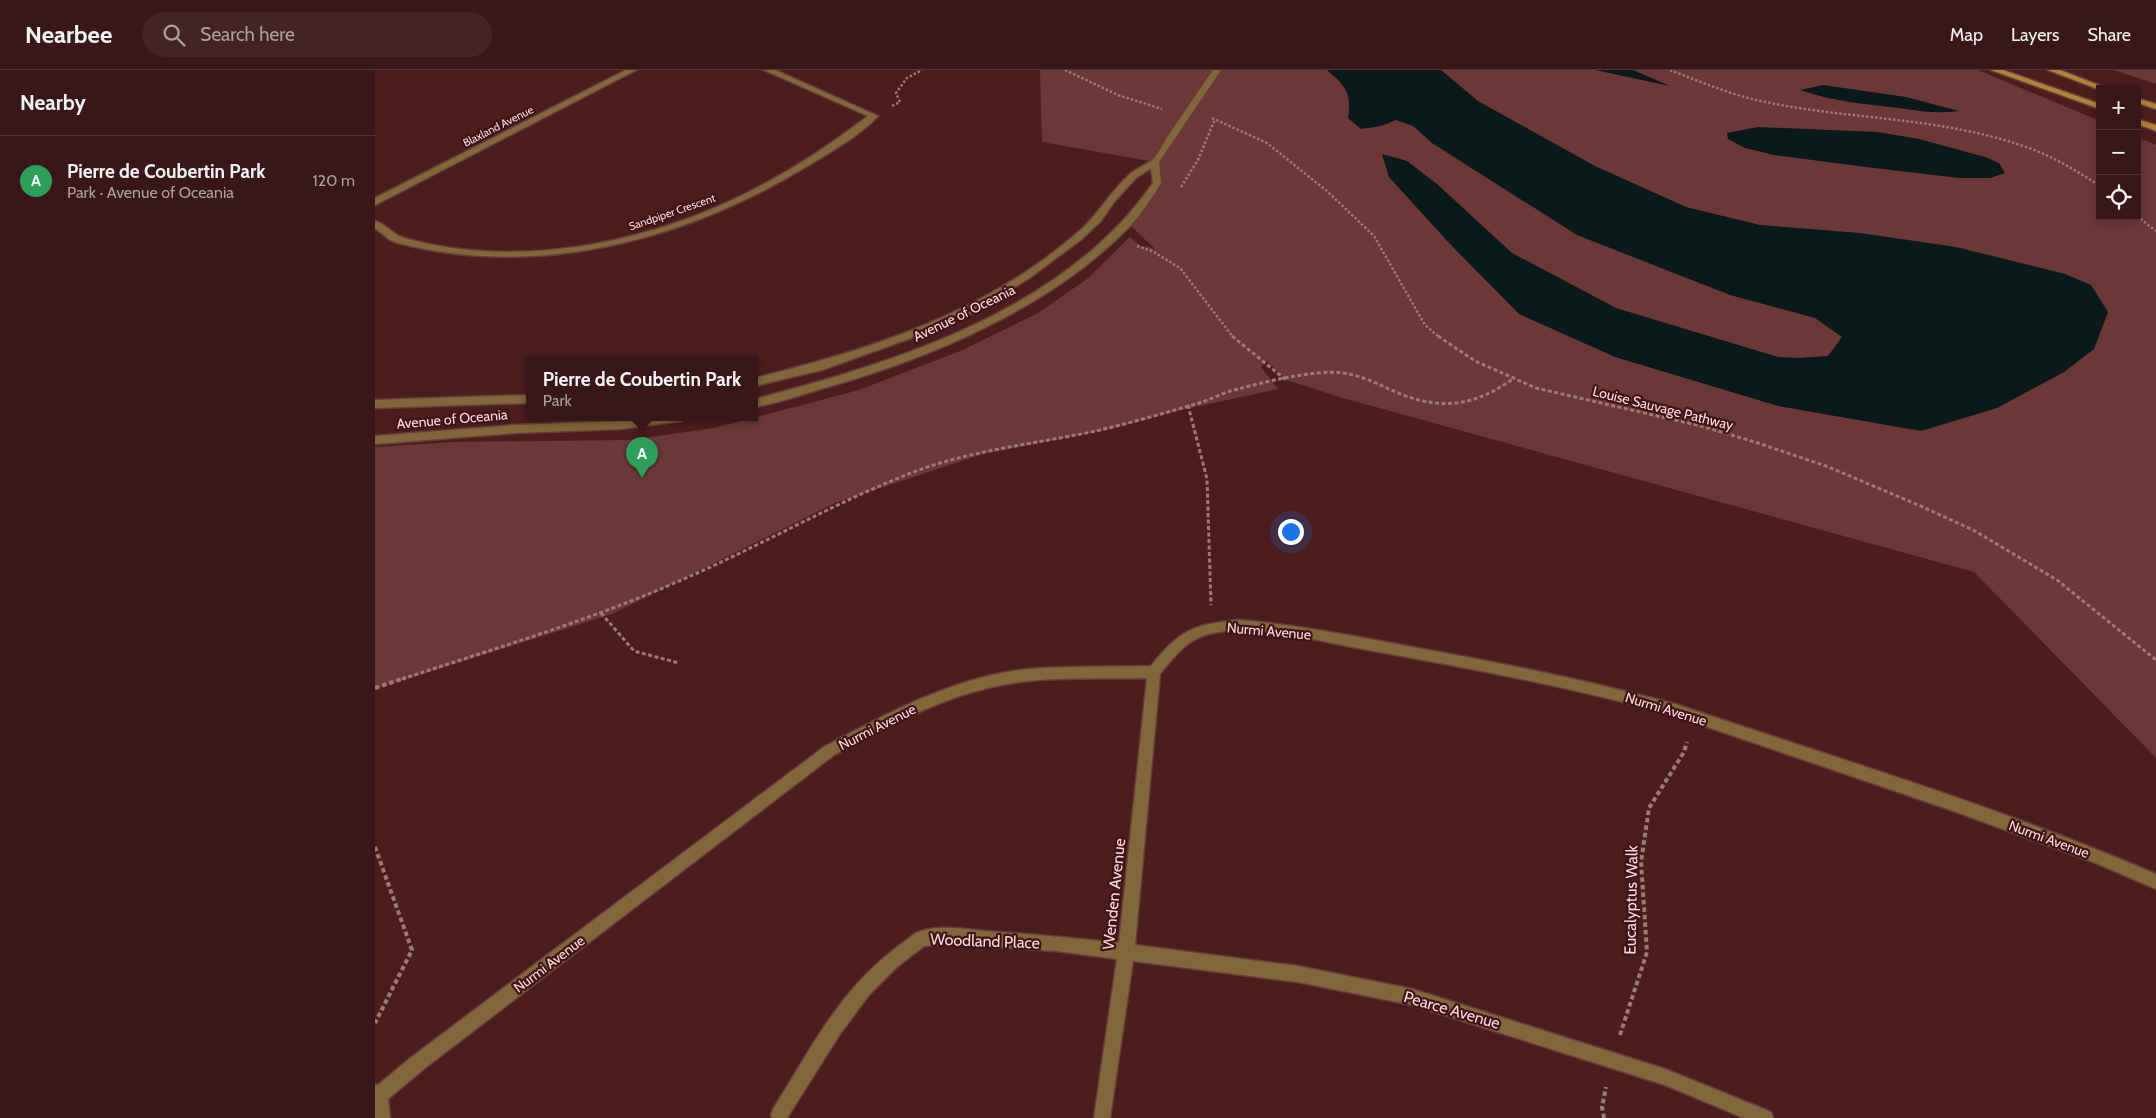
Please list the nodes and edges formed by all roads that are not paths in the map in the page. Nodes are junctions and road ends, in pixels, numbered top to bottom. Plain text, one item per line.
1 (632, 70) edge
2 (768, 70) edge
3 (1217, 70) edge
4 (1995, 70) edge
5 (2051, 70) edge
6 (2096, 86) edge
7 (2141, 101) edge
8 (2096, 106) edge
9 (2156, 107) edge
10 (2141, 122) edge
11 (2156, 128) edge
12 (1155, 162) junction
13 (375, 202) edge
14 (375, 224) edge
15 (758, 381) edge
16 (526, 399) edge
17 (758, 401) edge
18 (375, 404) edge
19 (651, 421) edge
20 (375, 440) edge
21 (1154, 672) junction
22 (2156, 882) edge
23 (1126, 953) junction
24 (377, 1094) edge
25 (779, 1115) dead end
26 (382, 1118) edge
27 (1102, 1118) edge
28 (1765, 1118) edge

1 - 13 street, Blaxland Avenue
2 - 14 street, Sandpiper Crescent
3 - 12 street, Avenue of Oceania
4 - 8 main road
5 - 6 main road
7 - 9 main road
10 - 11 main road
12 - 15 street, Avenue of Oceania
12 - 17 street, Avenue of Oceania
16 - 18 street, Avenue of Oceania
19 - 20 street, Avenue of Oceania
21 - 22 street, Nurmi Avenue
21 - 23 street, Wenden Avenue
21 - 24 street, Nurmi Avenue
23 - 25 street, Woodland Place
23 - 27 street, Wenden Avenue
23 - 28 street, Pearce Avenue
24 - 26 street

